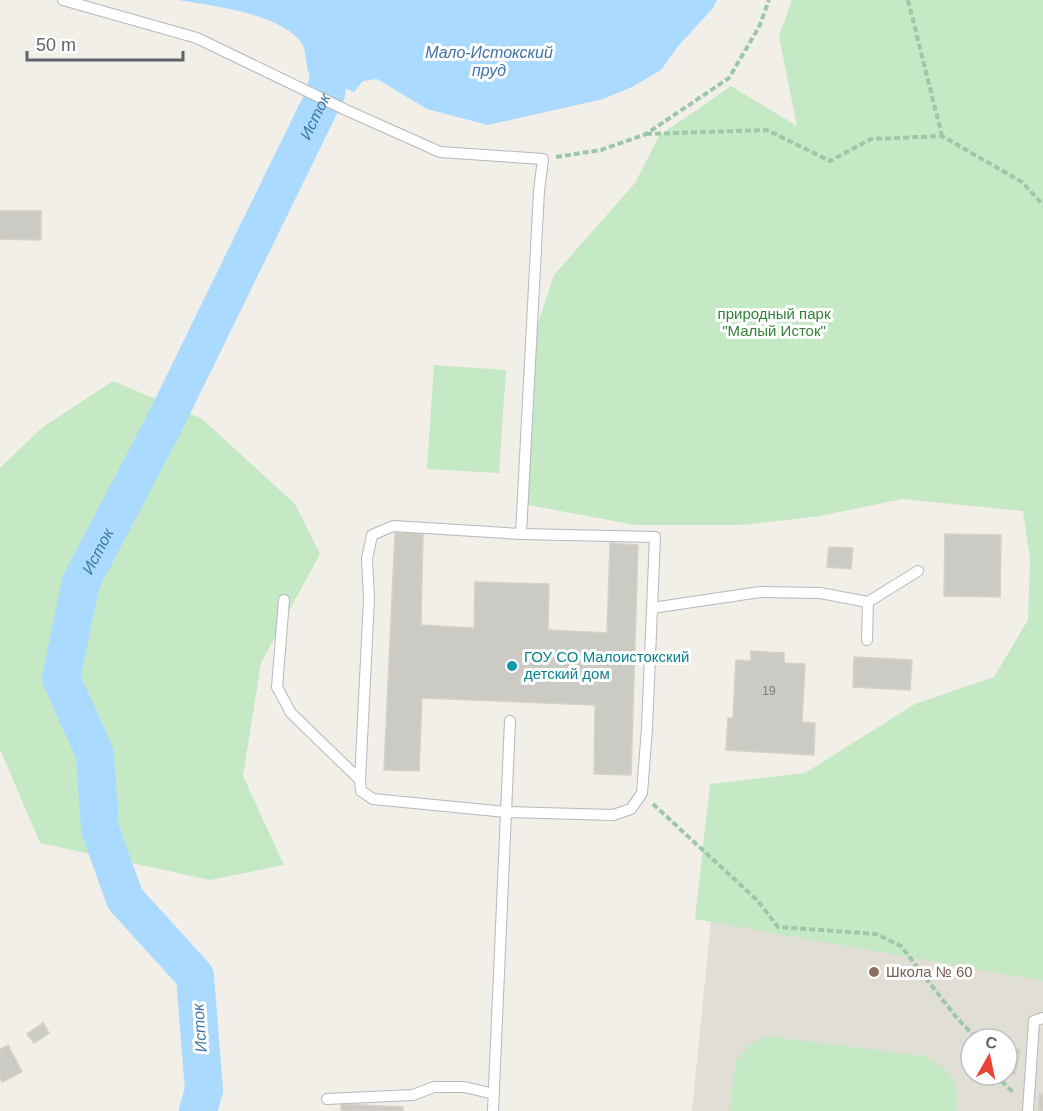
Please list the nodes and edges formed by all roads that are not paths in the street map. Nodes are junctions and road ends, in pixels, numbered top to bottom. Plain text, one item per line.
1 (63, 0) edge
2 (521, 534) junction
3 (918, 571) dead end
4 (284, 600) dead end
5 (868, 602) junction
6 (652, 608) junction
7 (867, 640) dead end
8 (510, 721) dead end
9 (360, 780) junction
10 (506, 812) junction
11 (1043, 1018) edge
12 (494, 1094) junction
13 (327, 1099) dead end
14 (493, 1111) edge
15 (1028, 1111) edge

1 - 2 lane
2 - 6 lane
2 - 9 lane
3 - 5 lane
4 - 9 lane
5 - 6 lane
5 - 7 lane
6 - 10 lane
8 - 10 lane
9 - 10 lane
10 - 12 lane
11 - 15 lane
12 - 13 lane
12 - 14 lane

